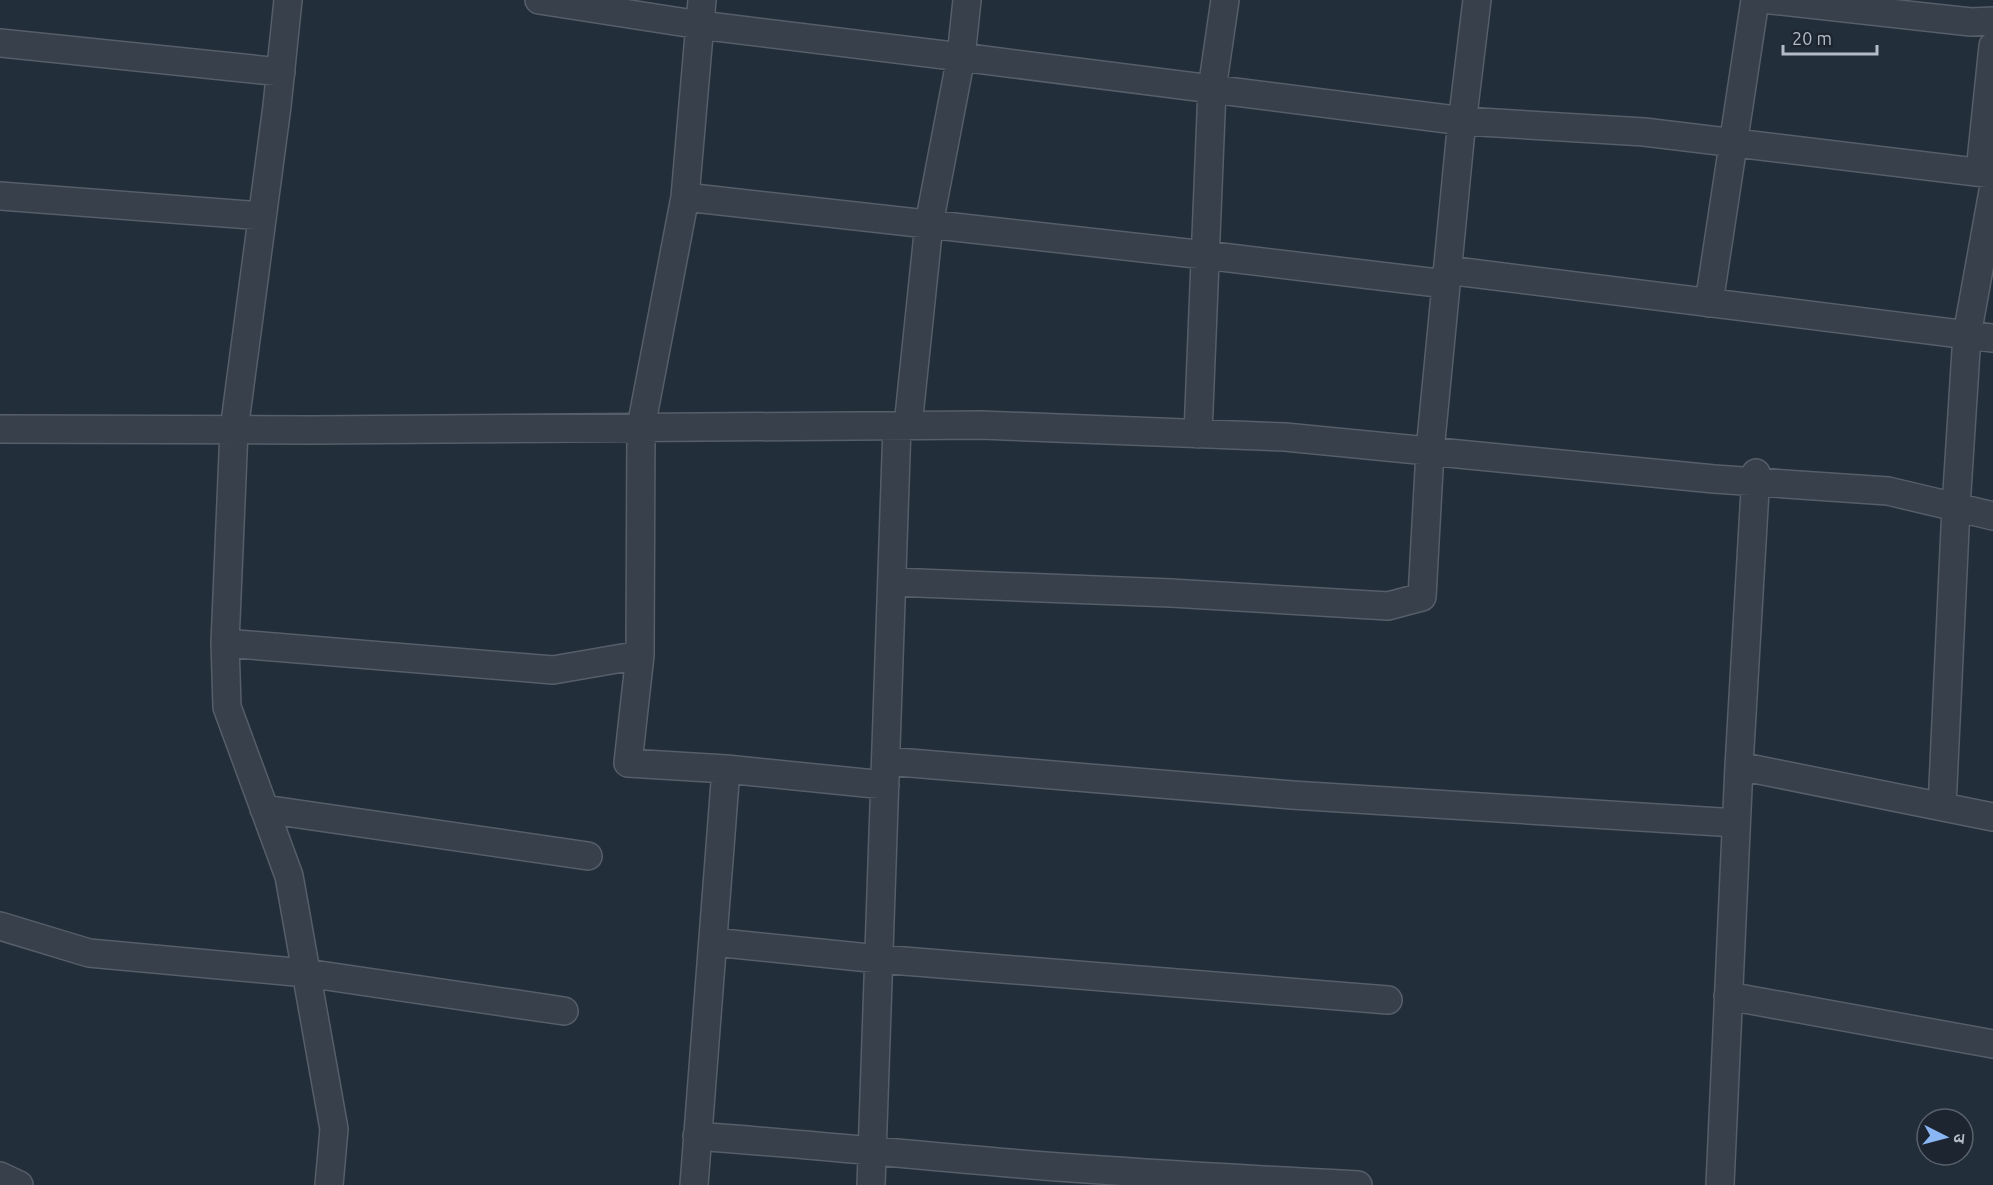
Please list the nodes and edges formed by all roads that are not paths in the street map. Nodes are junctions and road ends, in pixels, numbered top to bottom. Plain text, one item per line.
1 (288, 0) edge
2 (539, 0) edge
3 (967, 0) edge
4 (1225, 0) edge
5 (1476, 0) edge
6 (1755, 0) edge
7 (1771, 0) edge
8 (701, 13) edge
9 (1993, 21) edge
10 (0, 43) edge
11 (1993, 46) edge
12 (961, 57) junction
13 (281, 72) junction
14 (1212, 89) junction
15 (1462, 122) junction
16 (1733, 142) junction
17 (1989, 178) edge
18 (0, 196) edge
19 (685, 197) junction
20 (262, 216) junction
21 (929, 224) junction
22 (1205, 255) junction
23 (1447, 277) junction
24 (1709, 303) junction
25 (1980, 337) edge
26 (903, 426) junction
27 (642, 427) junction
28 (0, 429) edge
29 (234, 430) junction
30 (1198, 434) junction
31 (1430, 451) junction
32 (1756, 477) junction
33 (1956, 507) junction
34 (1993, 516) edge
35 (893, 582) junction
36 (225, 643) junction
37 (640, 655) junction
38 (1739, 766) junction
39 (726, 769) junction
40 (885, 773) junction
41 (1942, 807) junction
42 (264, 809) junction
43 (1993, 817) edge
44 (1736, 823) junction
45 (588, 856) dead end
46 (0, 926) edge
47 (713, 942) junction
48 (879, 959) junction
49 (306, 973) junction
50 (1728, 996) junction
51 (1388, 1000) dead end
52 (564, 1011) dead end
53 (1993, 1044) edge
54 (697, 1136) junction
55 (872, 1149) junction
56 (0, 1176) edge
57 (19, 1185) edge
58 (329, 1185) edge
59 (694, 1185) edge
60 (871, 1185) edge
61 (1358, 1185) edge
62 (1720, 1185) edge

1 - 13 street
2 - 8 street
3 - 12 street
4 - 14 street
5 - 15 street
6 - 16 street
7 - 9 street
8 - 12 street
8 - 19 street
10 - 13 street
11 - 17 street
12 - 14 street
12 - 21 street
13 - 20 street
14 - 15 street
14 - 22 street
15 - 16 street
15 - 23 street
16 - 17 street
16 - 24 street
17 - 25 street
18 - 20 street
19 - 21 street
19 - 27 street
20 - 29 street
21 - 22 street
21 - 26 street
22 - 23 street
22 - 30 street
23 - 24 street
23 - 31 street
24 - 25 street
25 - 33 street
26 - 27 street
26 - 30 street
26 - 35 street
27 - 29 street
27 - 37 street
28 - 29 street
29 - 36 street
30 - 31 street
31 - 32 street
31 - 35 street
32 - 33 street
32 - 38 street
33 - 34 street
33 - 41 street
35 - 40 street
36 - 37 street
36 - 42 street
37 - 39 street
38 - 41 street
38 - 44 street
39 - 40 street
39 - 47 street
40 - 44 street
40 - 48 street
41 - 43 street
42 - 45 street
42 - 49 street
44 - 50 street
46 - 49 street
47 - 48 street
47 - 54 street
48 - 51 street
48 - 55 street
49 - 52 street
49 - 58 street
50 - 53 street
50 - 62 street
54 - 55 street
54 - 59 street
55 - 60 street
55 - 61 street
56 - 57 street

